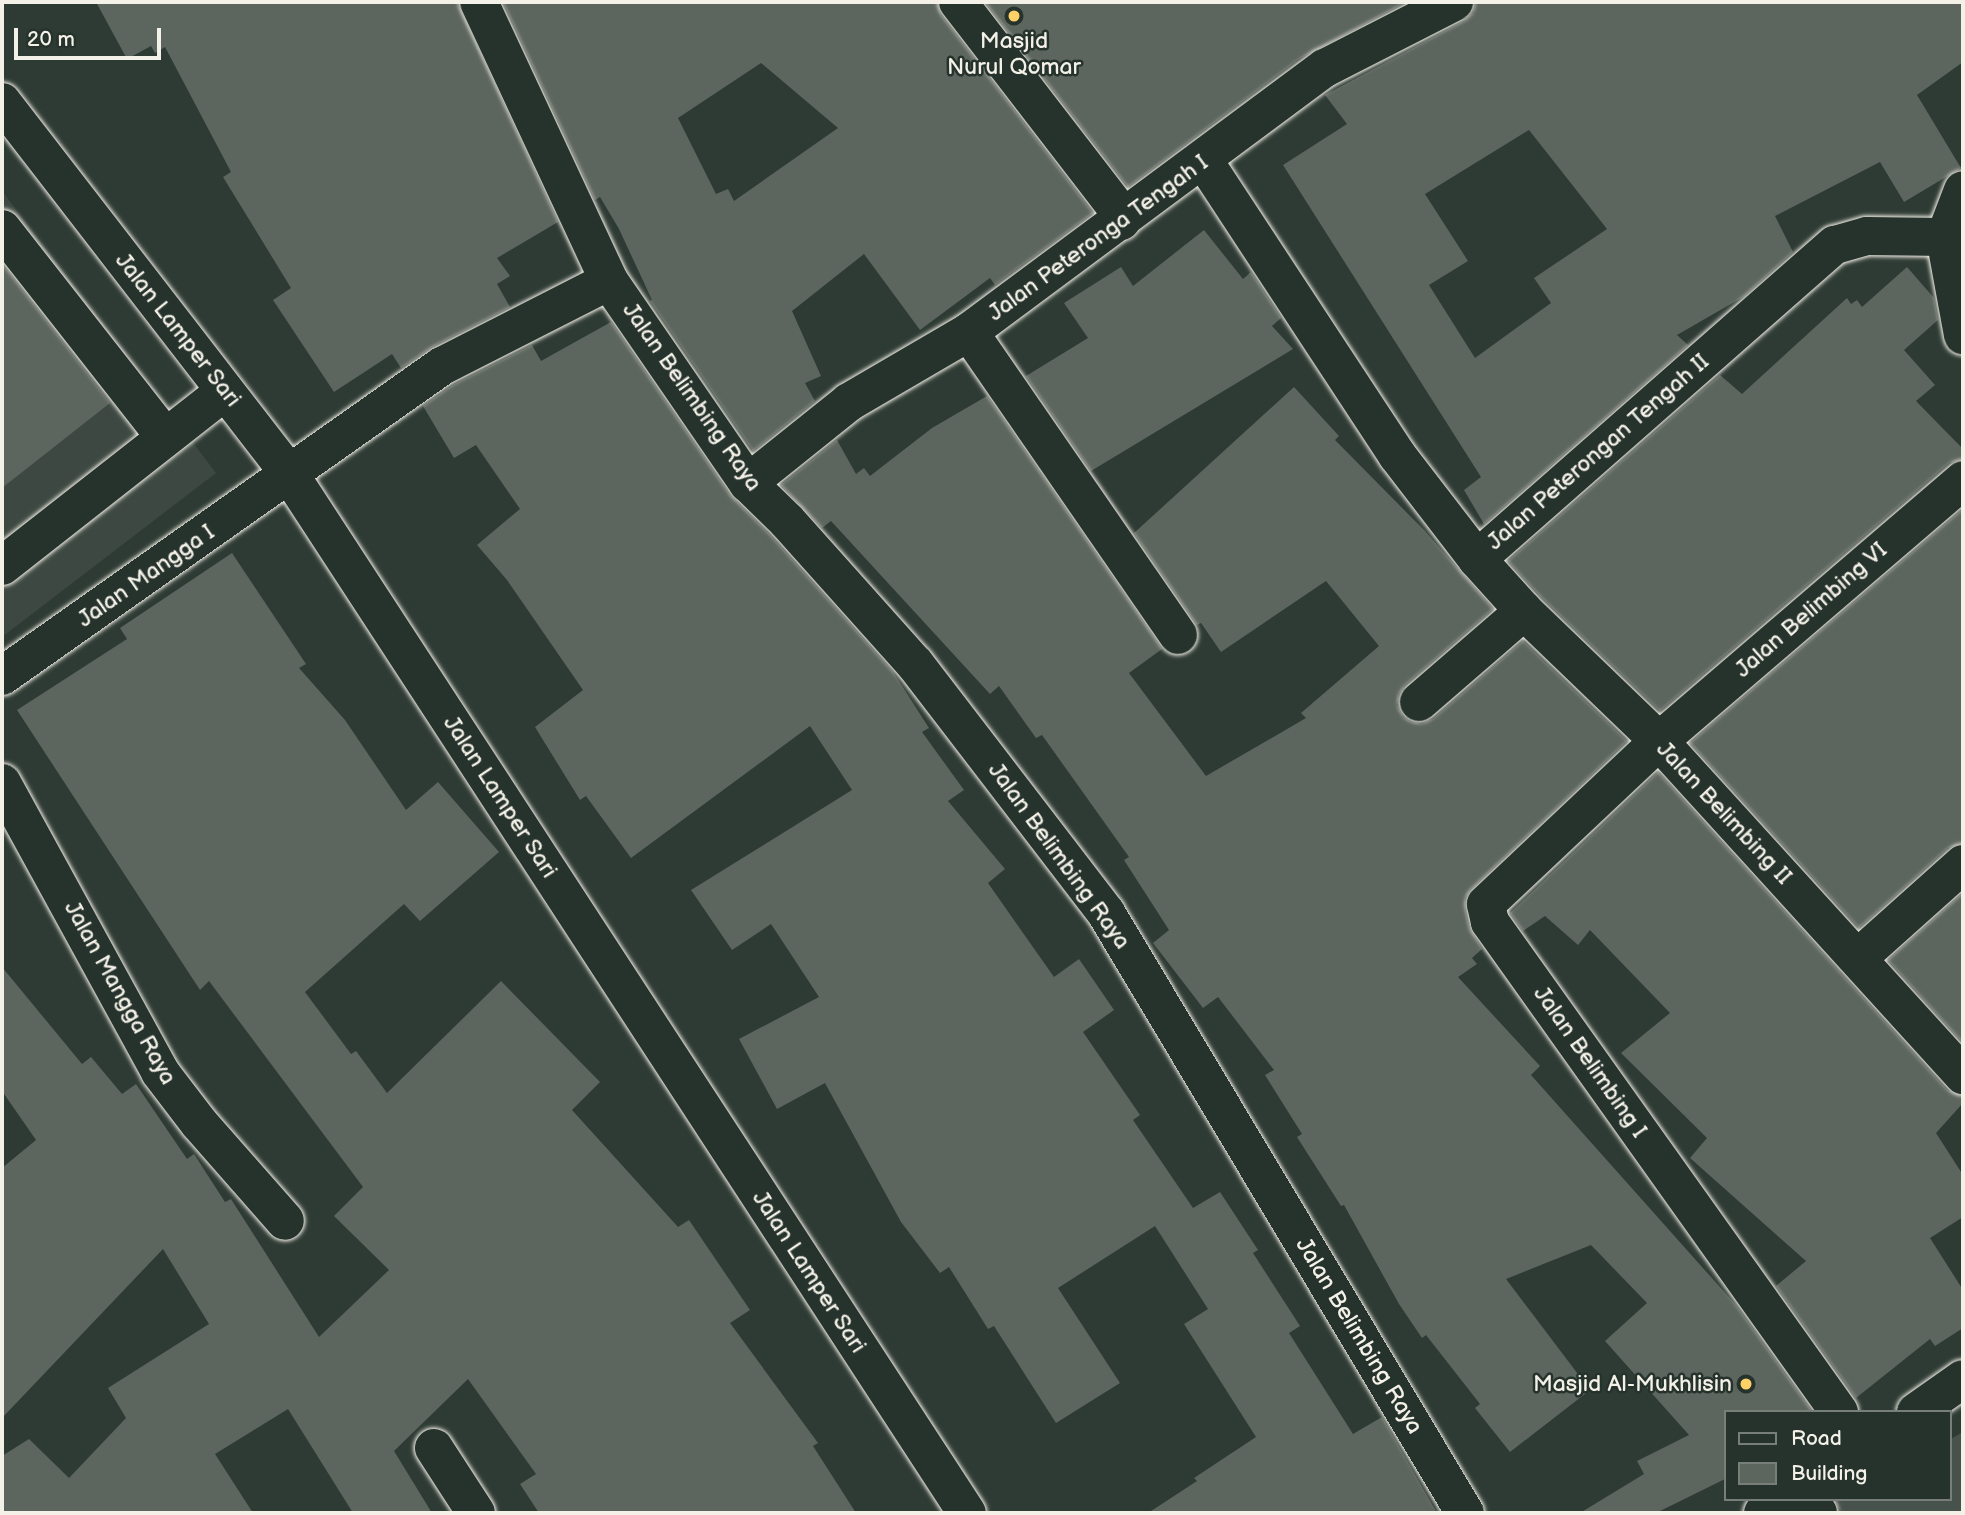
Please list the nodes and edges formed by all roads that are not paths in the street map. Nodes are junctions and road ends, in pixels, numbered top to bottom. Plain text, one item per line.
1 (479, 2) edge
2 (958, 2) edge
3 (1454, 2) edge
4 (2, 102) edge
5 (1203, 161) junction
6 (1963, 190) edge
7 (1121, 221) junction
8 (2, 229) edge
9 (1945, 237) junction
10 (609, 281) junction
11 (969, 332) junction
12 (1963, 335) edge
13 (225, 391) junction
14 (166, 438) junction
15 (290, 475) junction
16 (1963, 480) edge
17 (748, 483) junction
18 (1477, 559) junction
19 (2, 566) edge
20 (1524, 611) junction
21 (1178, 635) dead end
22 (2, 676) edge
23 (1419, 702) dead end
24 (1659, 741) junction
25 (2, 783) edge
26 (1963, 864) edge
27 (1857, 958) junction
28 (1963, 1075) edge
29 (285, 1221) dead end
30 (1963, 1379) edge
31 (1838, 1410) edge
32 (1919, 1410) edge
33 (434, 1448) dead end
34 (1782, 1501) edge
35 (476, 1513) edge
36 (967, 1513) edge
37 (1465, 1513) edge
38 (1763, 1513) edge

1 - 10 street, Jalan Belimbing Raya
2 - 7 street
3 - 5 street, Jalan Peteronga Tengah I
4 - 13 street, Jalan Lamper Sari
5 - 7 street, Jalan Peteronga Tengah I
5 - 18 street, Jalan Peterongan Tengah II
6 - 9 street
7 - 11 street, Jalan Peteronga Tengah I
8 - 14 street
9 - 12 street
9 - 18 street, Jalan Peterongan Tengah II
10 - 15 street, Jalan Belimbing Raya
10 - 17 street, Jalan Belimbing Raya
11 - 17 street, Jalan Peteronga Tengah I
11 - 21 street
13 - 14 street
13 - 15 street, Jalan Lamper Sari
14 - 19 street
15 - 22 street, Jalan Mangga I
15 - 36 street, Jalan Lamper Sari
16 - 24 street, Jalan Belimbing VI
17 - 37 street, Jalan Belimbing Raya
18 - 20 street, Jalan Belimbing II
20 - 23 street
20 - 24 street, Jalan Belimbing II
24 - 27 street, Jalan Belimbing II
24 - 31 street, Jalan Belimbing I
25 - 29 street, Jalan Mangga Raya
26 - 27 street
27 - 28 street, Jalan Belimbing II
30 - 32 street
33 - 35 street
34 - 38 street

